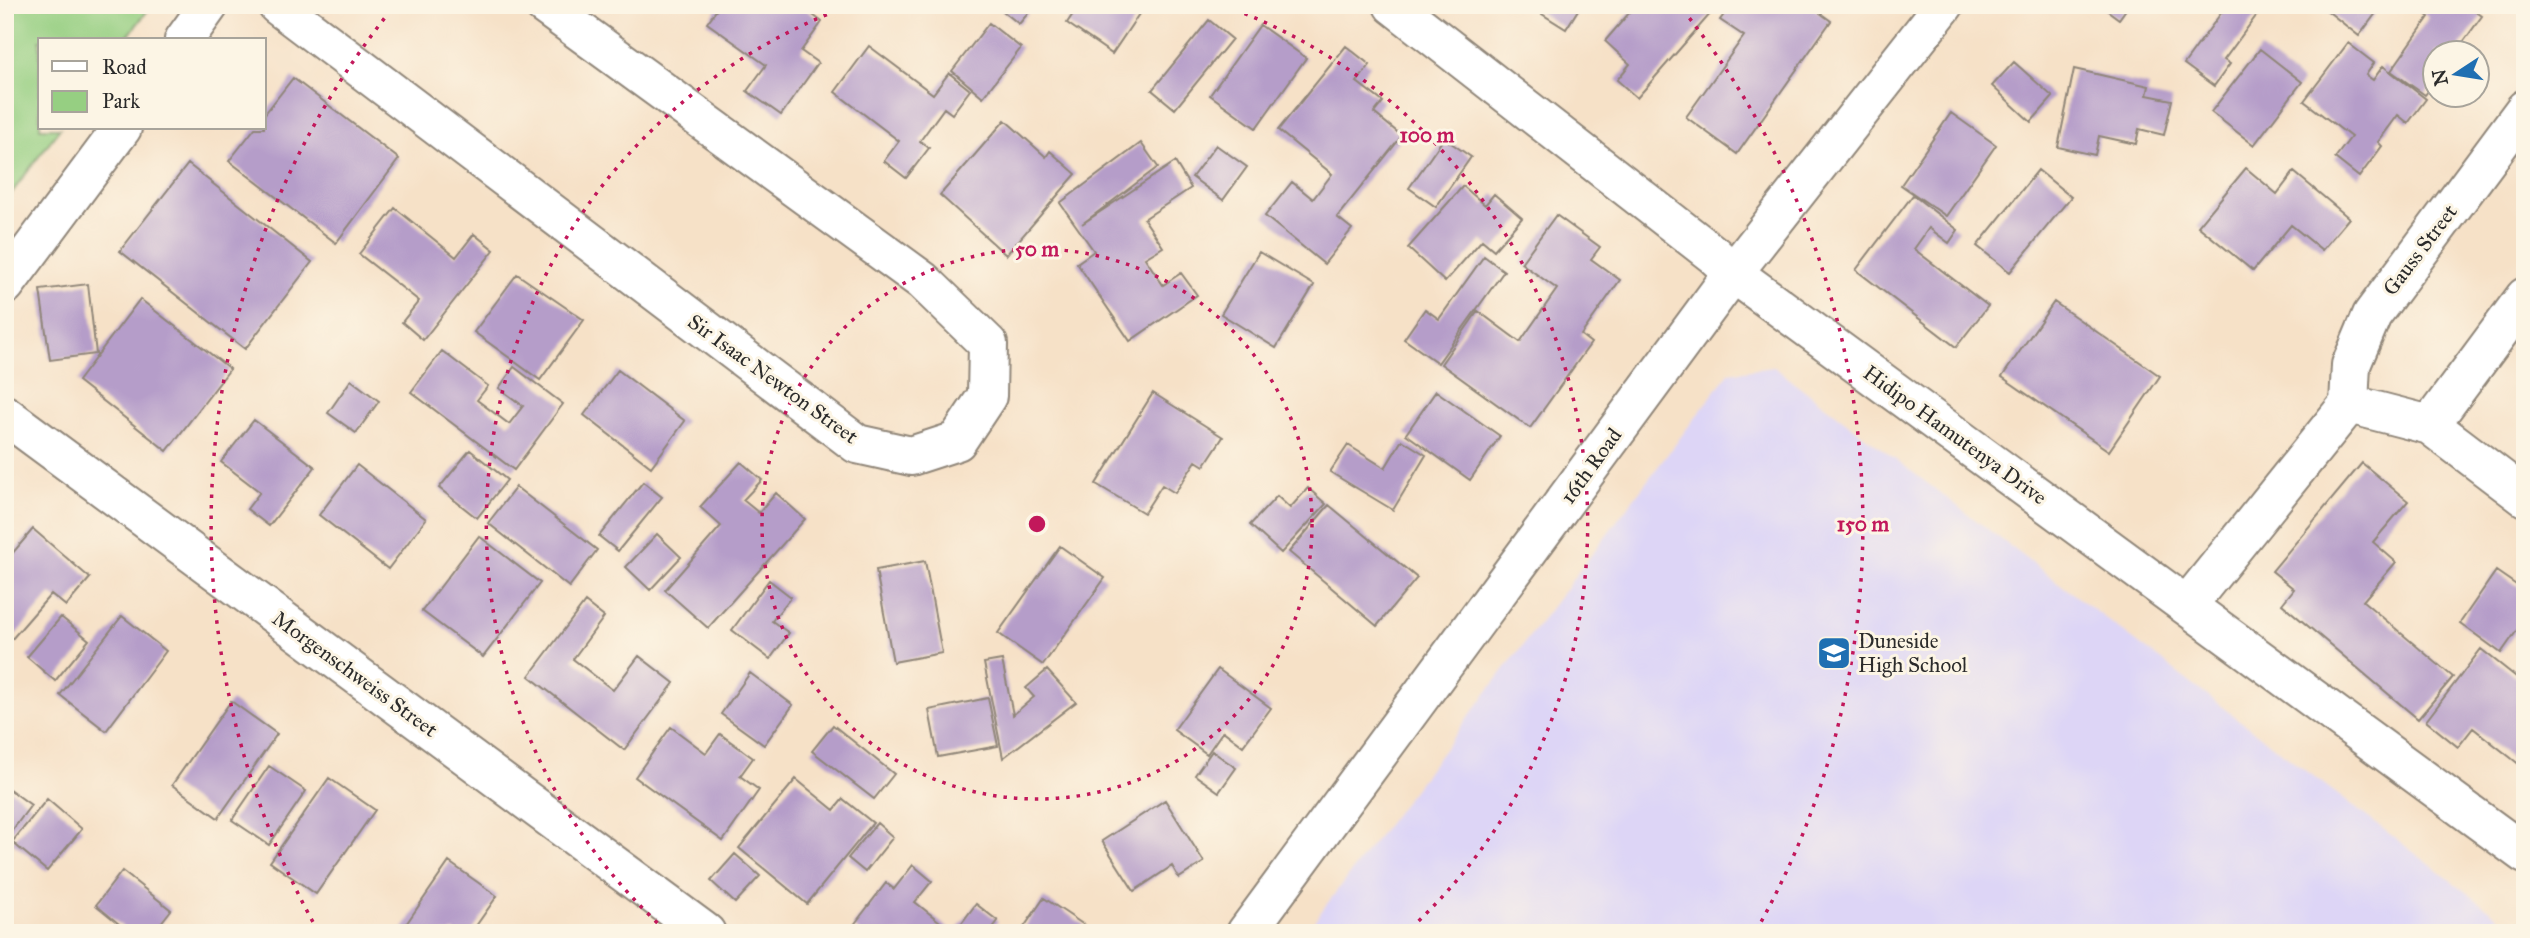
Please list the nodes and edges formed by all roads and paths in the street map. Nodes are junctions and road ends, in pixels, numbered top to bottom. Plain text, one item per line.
1 (209, 5) edge
2 (277, 5) edge
3 (544, 5) edge
4 (1393, 5) edge
5 (1944, 5) edge
6 (185, 38) edge
7 (2525, 109) edge
8 (121, 130) edge
9 (1733, 273) junction
10 (5, 285) edge
11 (2525, 297) edge
12 (2349, 404) junction
13 (5, 415) edge
14 (2430, 425) junction
15 (2525, 498) edge
16 (2188, 604) junction
17 (2525, 854) edge
18 (706, 933) edge
19 (1246, 933) edge

1 - 6 street
2 - 3 street, Sir Isaac Newton Street
4 - 9 street, Hidipo Hamutenya Drive
5 - 9 street, 16th Road
7 - 12 street, Gauss Street
8 - 10 street
9 - 16 street, Hidipo Hamutenya Drive
9 - 19 street, 16th Road
11 - 14 street
12 - 14 street
12 - 16 street
13 - 18 street, Morgenschweiss Street
14 - 15 street
16 - 17 street, Hidipo Hamutenya Drive

